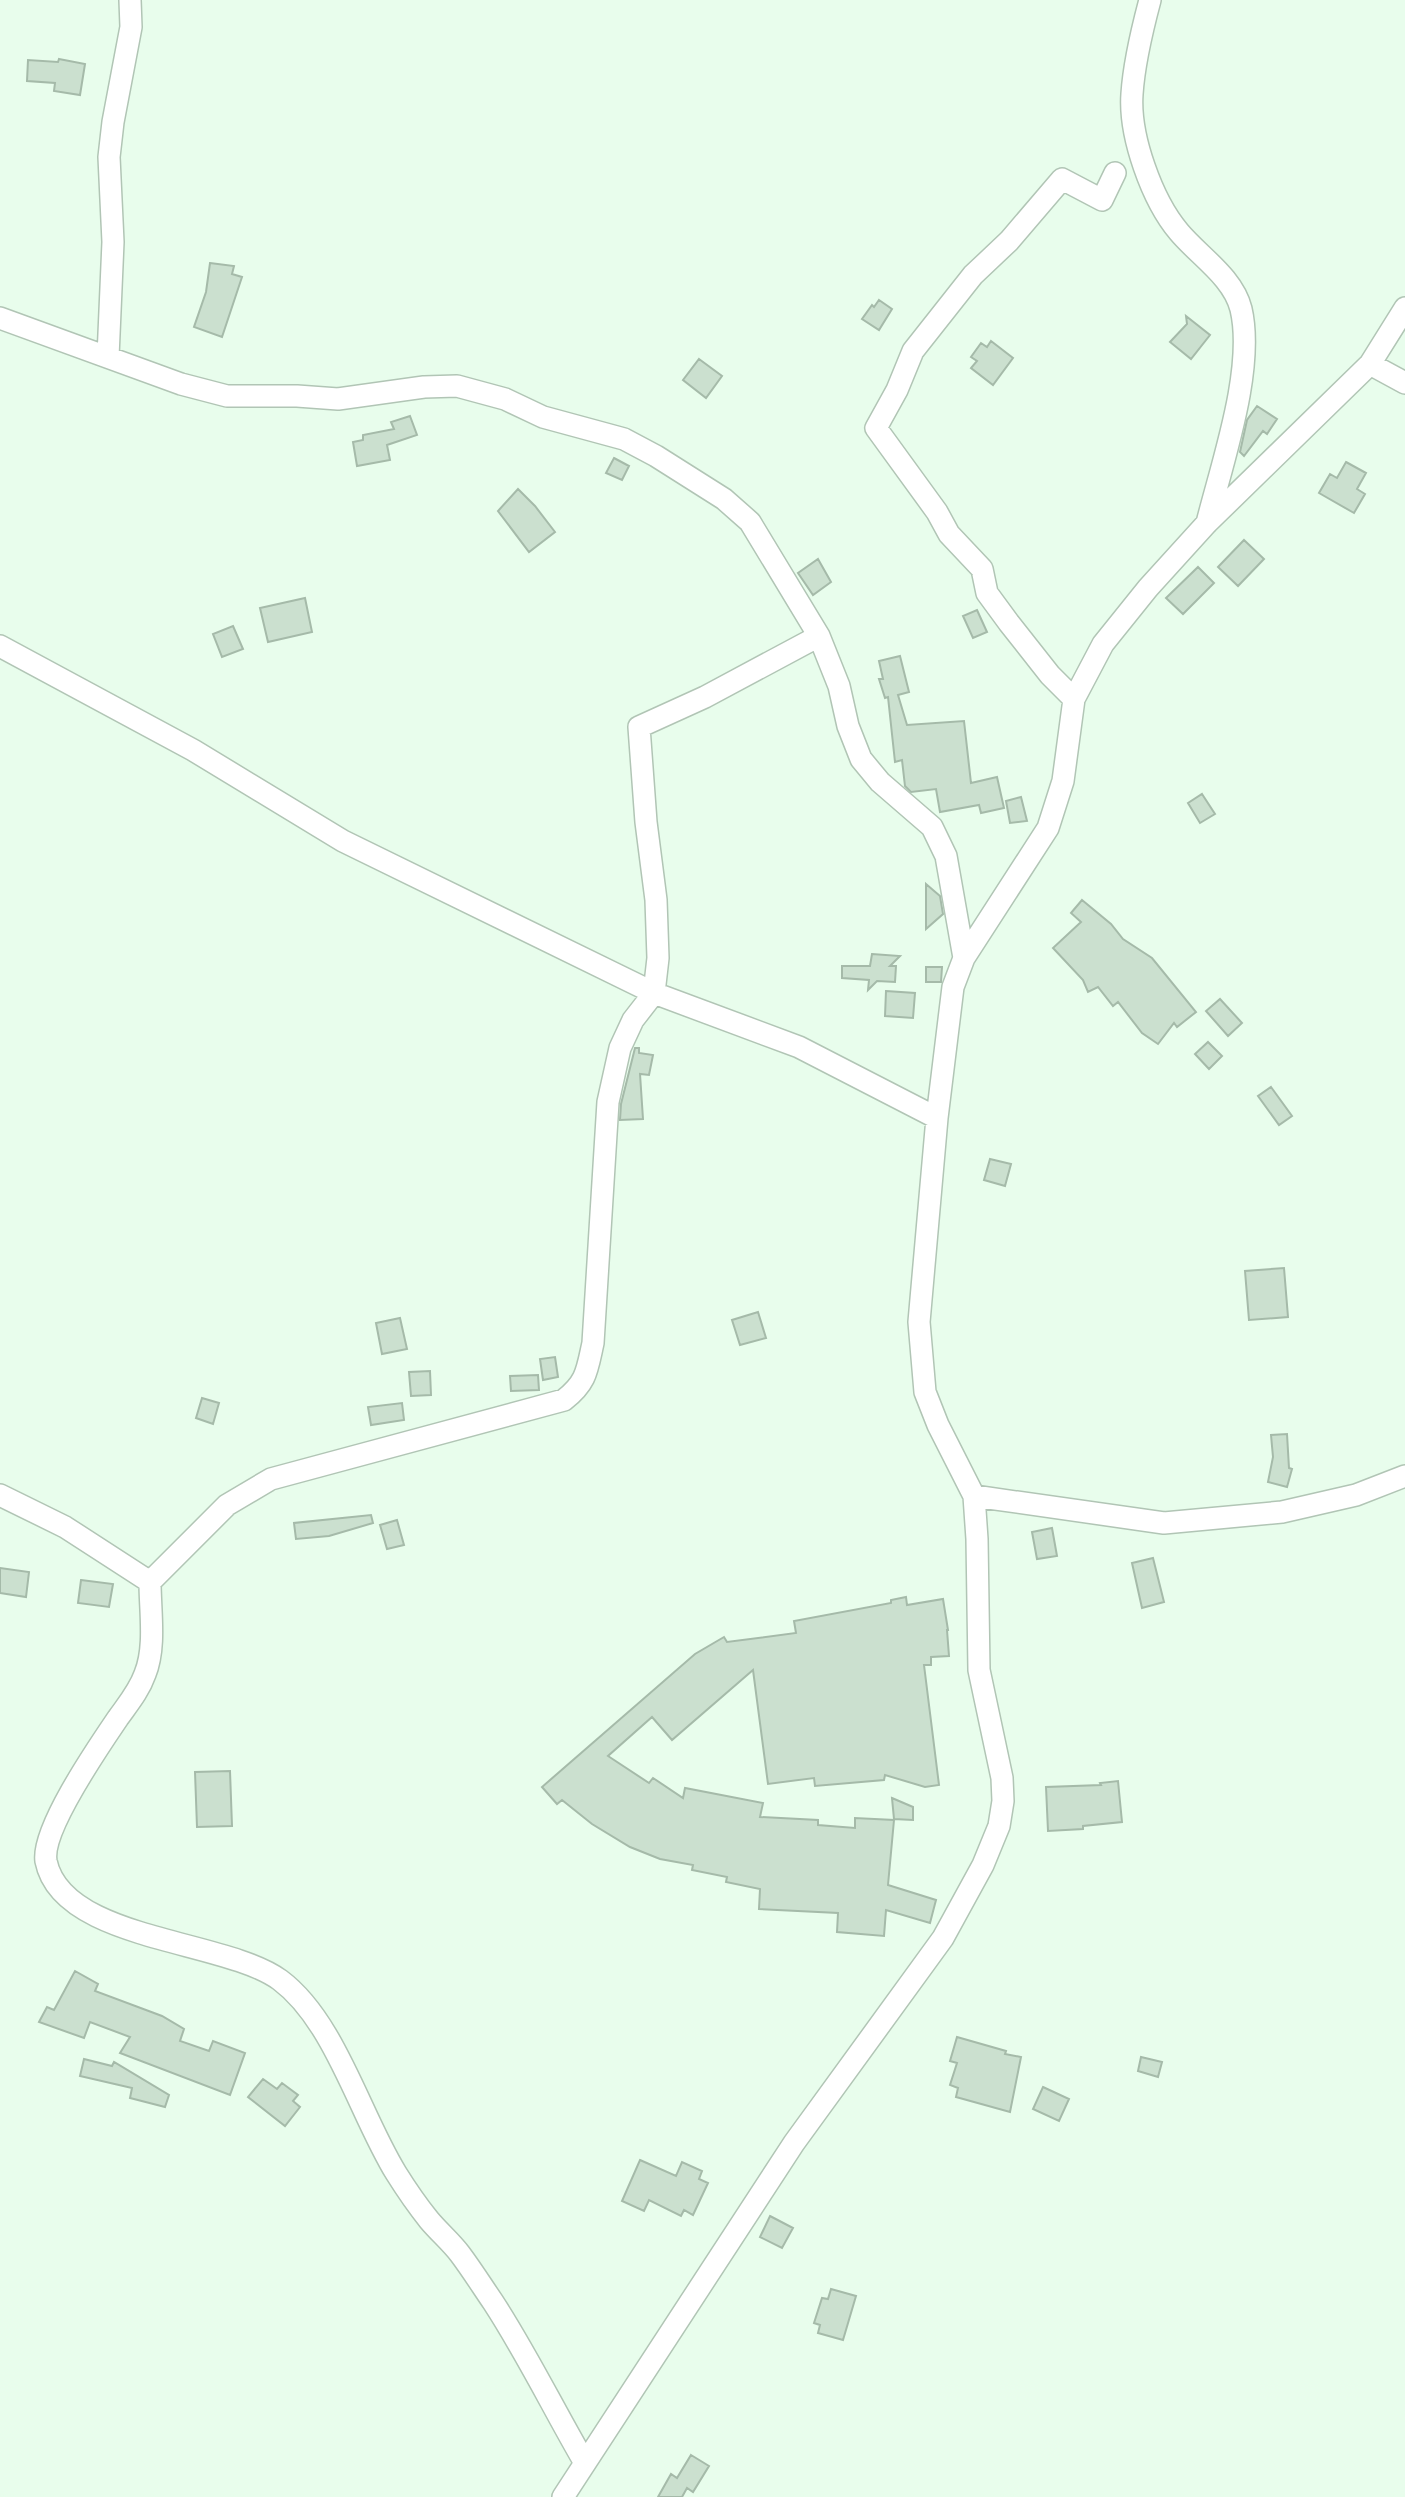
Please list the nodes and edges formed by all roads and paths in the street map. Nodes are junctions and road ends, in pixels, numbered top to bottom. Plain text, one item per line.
1 (130, 0) edge
2 (1150, 0) edge
3 (1115, 173) dead end
4 (1405, 308) edge
5 (0, 318) edge
6 (108, 357) junction
7 (1370, 364) junction
8 (1405, 383) edge
9 (1207, 523) junction
10 (819, 636) junction
11 (0, 646) edge
12 (1074, 699) junction
13 (964, 958) junction
14 (654, 993) junction
15 (937, 1118) junction
16 (1405, 1476) edge
17 (0, 1495) edge
18 (974, 1496) junction
19 (150, 1582) junction
20 (584, 2463) junction
21 (562, 2497) edge

1 - 6 street
2 - 9 street
3 - 12 street
4 - 7 street
5 - 6 street
6 - 10 street
7 - 8 street
7 - 9 street
9 - 12 street
10 - 13 street
10 - 14 street
11 - 14 street
12 - 13 street
13 - 15 street
14 - 15 street
14 - 19 street
15 - 18 street
16 - 18 street
17 - 19 street
18 - 20 street
19 - 20 street
20 - 21 street

